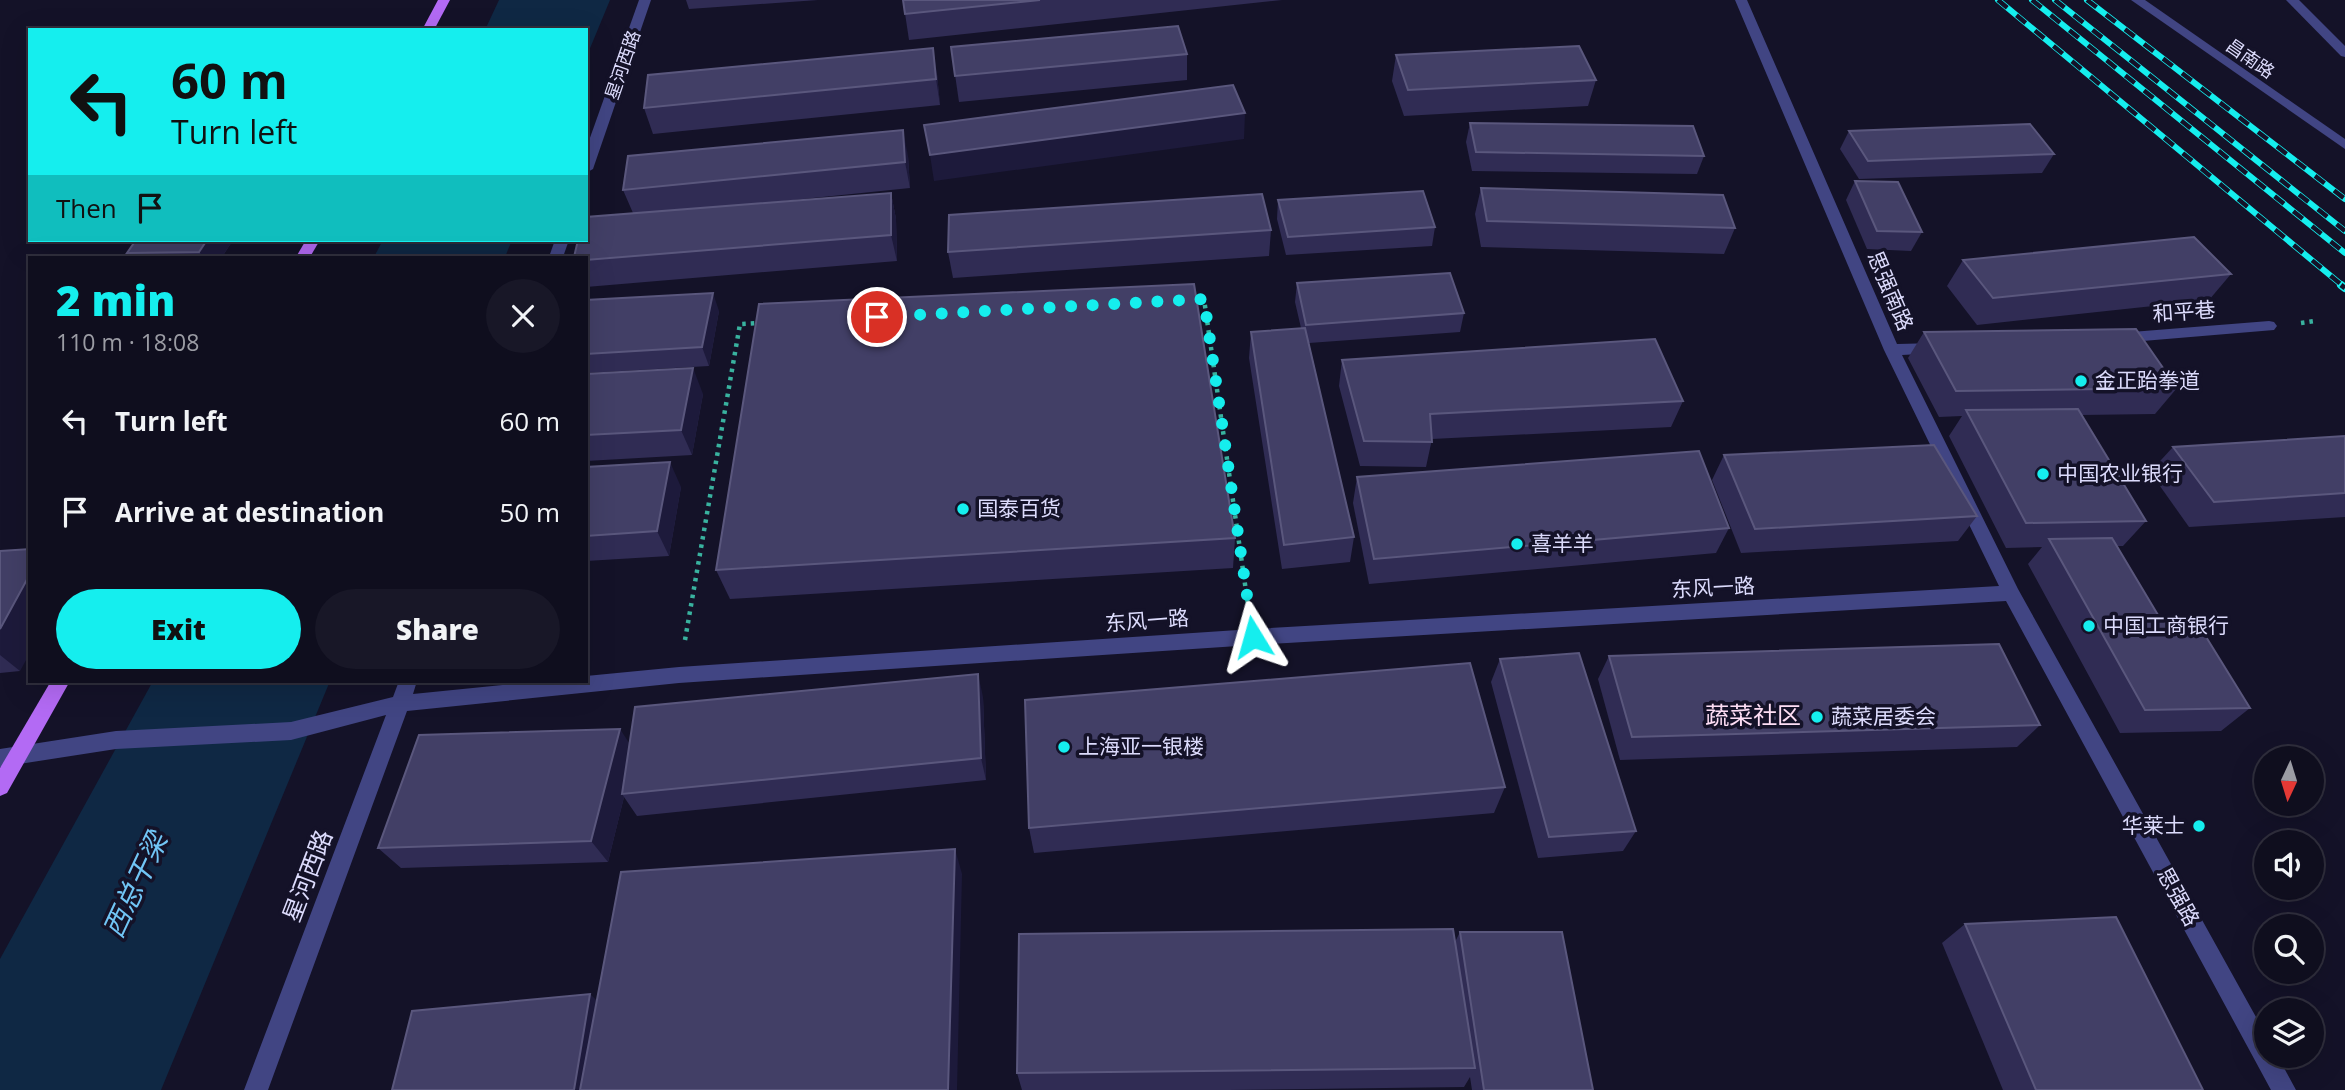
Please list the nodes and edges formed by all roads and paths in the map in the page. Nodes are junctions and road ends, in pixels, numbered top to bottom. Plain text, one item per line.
1 (444, 0) edge
2 (645, 0) edge
3 (1741, 0) edge
4 (2137, 0) edge
5 (2292, 0) edge
6 (429, 28) edge
7 (2345, 53) edge
8 (2345, 145) edge
9 (588, 163) edge
10 (1190, 300) edge
11 (768, 323) edge
12 (2269, 326) dead end
13 (2096, 339) edge
14 (1961, 347) edge
15 (1892, 350) junction
16 (2011, 593) junction
17 (1253, 637) junction
18 (679, 675) junction
19 (60, 683) edge
20 (407, 683) edge
21 (401, 703) junction
22 (9, 758) edge
23 (0, 787) edge
24 (256, 1090) edge
25 (2284, 1090) edge

1 - 6 main road
2 - 9 street, 星河西路
3 - 15 street, 思强南路
4 - 8 street, 昌南路
5 - 7 street
10 - 17 path
11 - 18 path
12 - 13 street, 和平巷
14 - 15 street
15 - 16 street, 思强南路
16 - 17 street, 东风一路
16 - 25 street, 思强路
17 - 18 street, 东风一路
18 - 21 street, 东风一路
19 - 22 main road
20 - 21 street, 星河西路
21 - 22 street, 东风一路
21 - 24 street, 星河西路
22 - 23 main road

